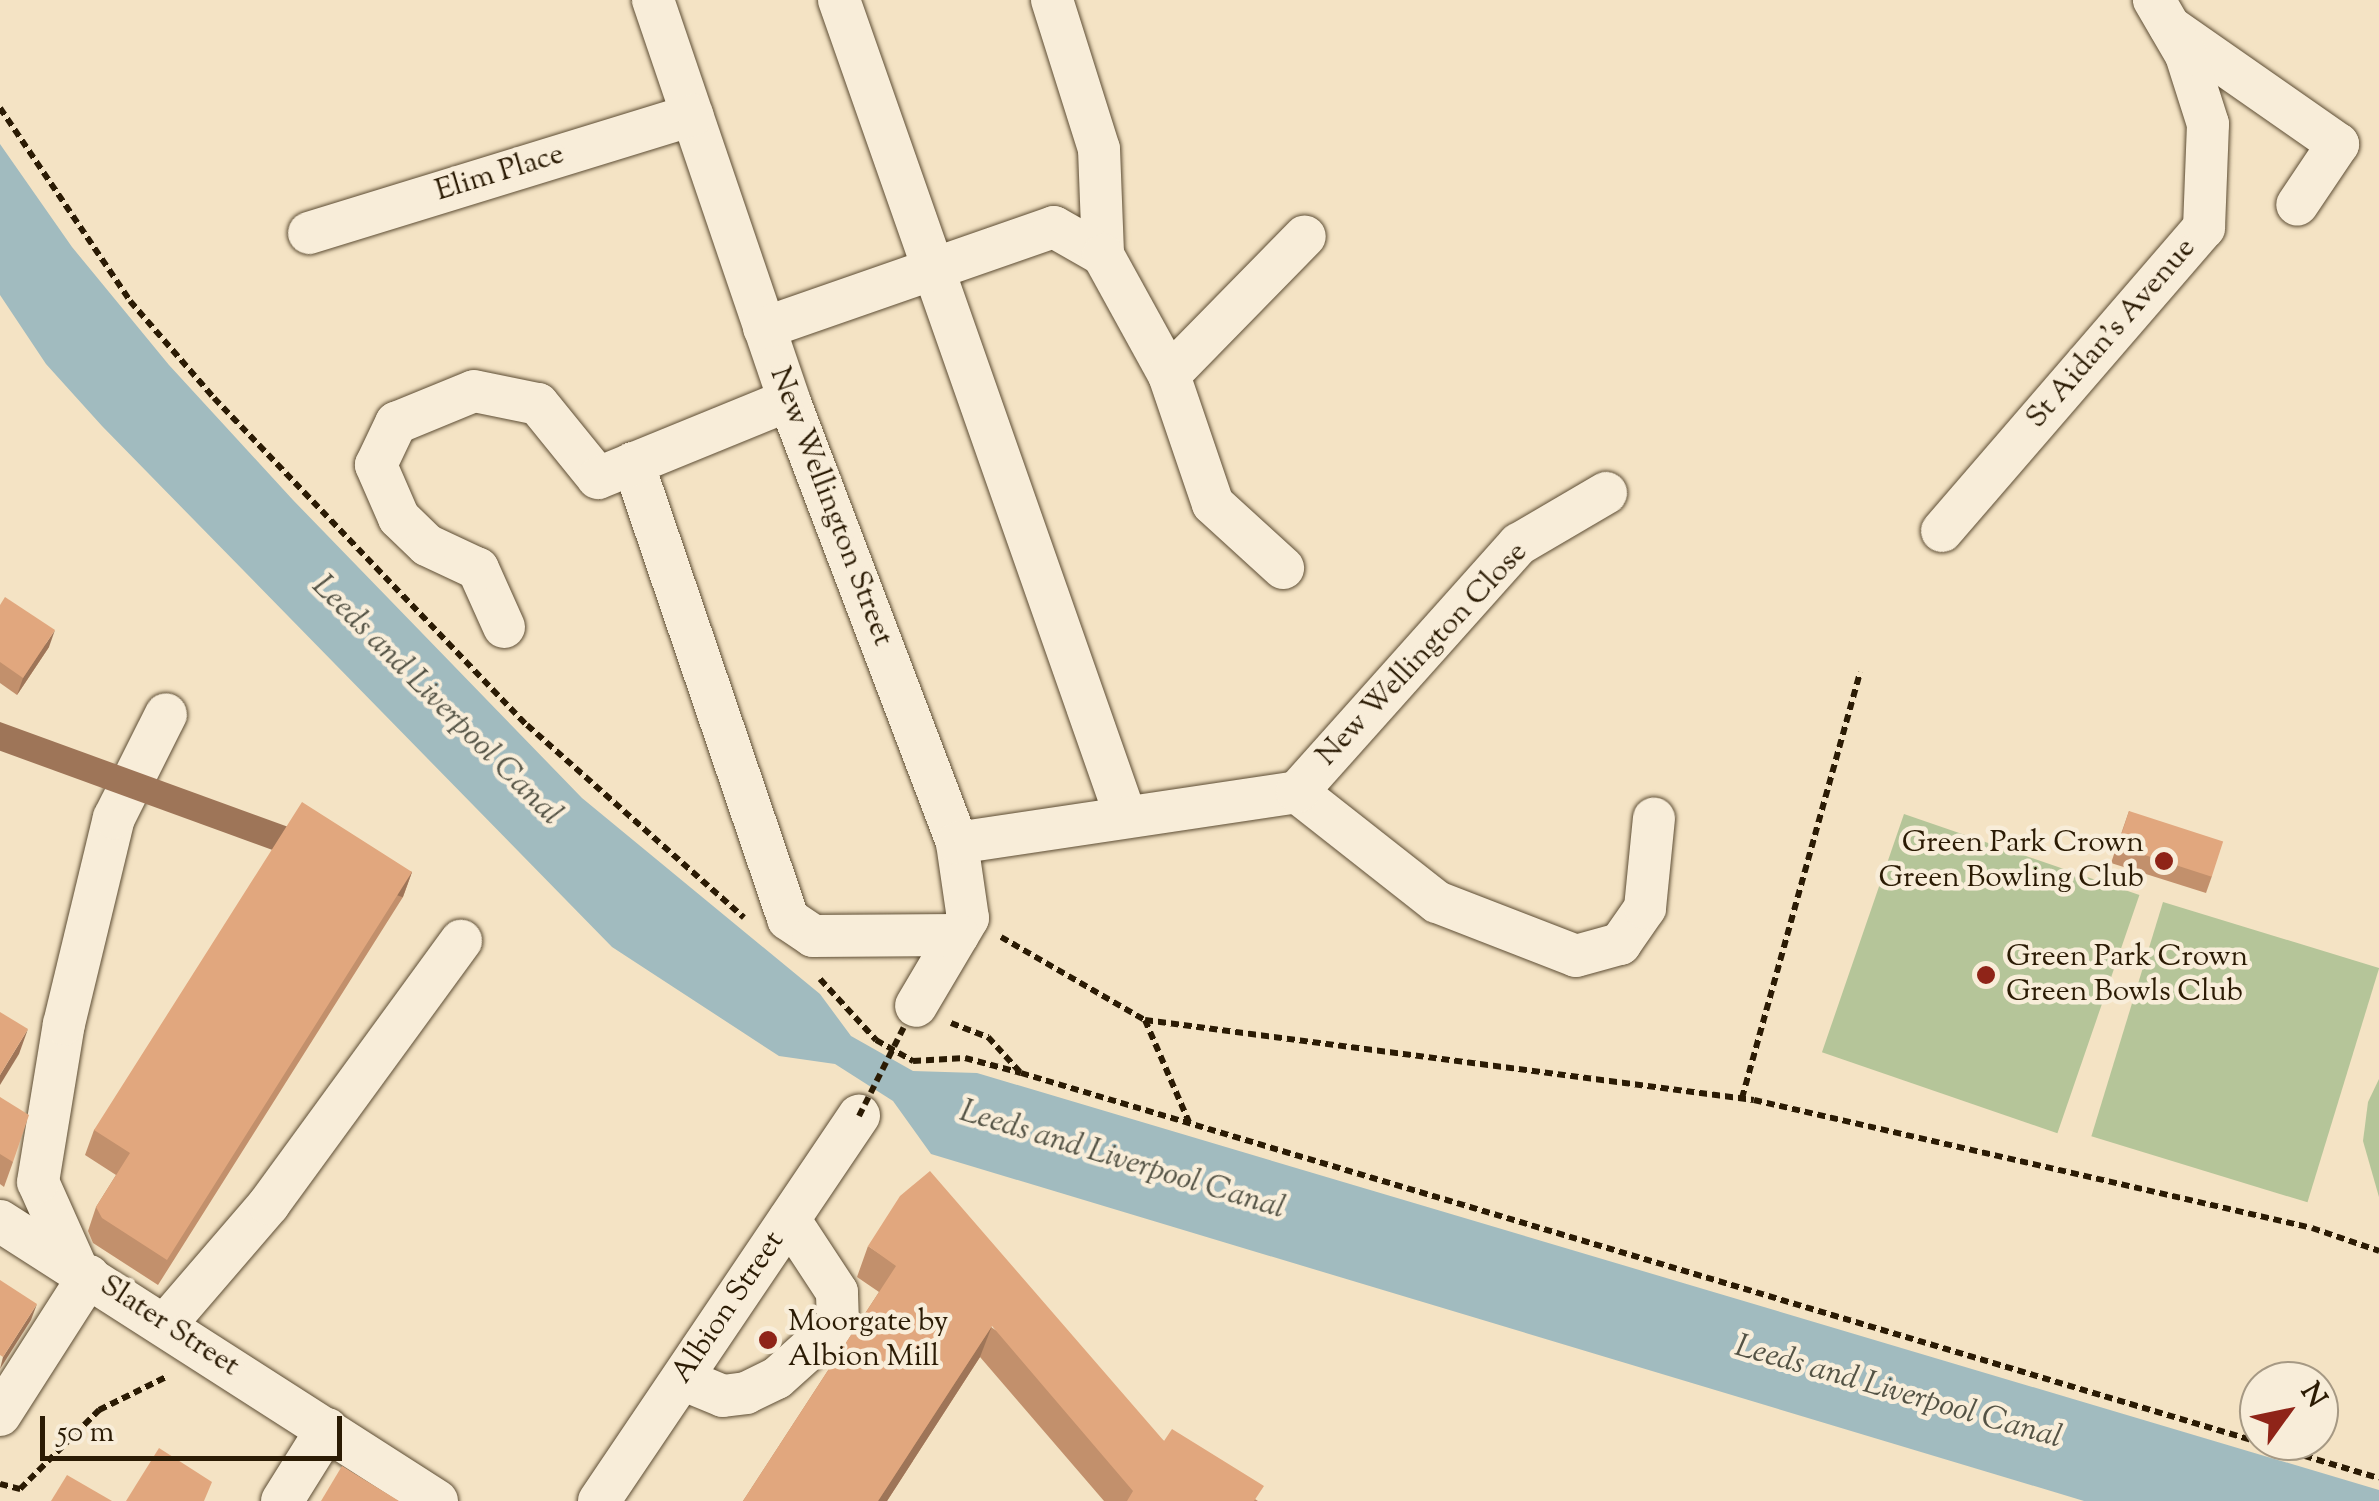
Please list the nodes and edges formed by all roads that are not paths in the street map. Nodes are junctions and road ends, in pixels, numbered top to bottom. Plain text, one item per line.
1 (653, 0) edge
2 (839, 0) edge
3 (1052, 0) edge
4 (2162, 13) edge
5 (692, 115) junction
6 (2297, 205) dead end
7 (308, 233) dead end
8 (1304, 236) dead end
9 (1103, 255) junction
10 (935, 269) junction
11 (764, 328) junction
12 (1169, 376) junction
13 (789, 400) junction
14 (634, 464) junction
15 (1606, 493) dead end
16 (1942, 531) dead end
17 (1283, 568) dead end
18 (504, 627) dead end
19 (166, 714) dead end
20 (1297, 792) junction
21 (1125, 815) junction
22 (1654, 818) dead end
23 (958, 844) junction
24 (962, 927) junction
25 (461, 940) dead end
26 (922, 1017) road end
27 (859, 1116) road end
28 (789, 1220) junction
29 (0, 1221) edge
30 (83, 1272) junction
31 (178, 1333) junction
32 (682, 1379) junction
33 (0, 1415) edge
34 (327, 1429) junction
35 (282, 1501) edge
36 (437, 1501) edge
37 (599, 1501) edge

1 - 5 street, New Wellington Street
2 - 10 street
3 - 9 street
4 - 6 street
4 - 16 street, St Aidan's Avenue
5 - 7 street, Elim Place
5 - 11 street, New Wellington Street
8 - 12 street
9 - 10 street
9 - 12 street
10 - 11 street
10 - 21 street
11 - 13 street, New Wellington Street
12 - 17 street
13 - 14 street
13 - 23 street, New Wellington Street
14 - 18 street
14 - 24 street
15 - 20 street, New Wellington Close
19 - 30 street
20 - 21 street, New Wellington Close
20 - 22 street, New Wellington Close
21 - 23 street, New Wellington Close
23 - 24 street, New Wellington Street
24 - 26 street
25 - 31 street
27 - 28 street, Albion Street
28 - 32 street, Albion Street
28 - 32 street
29 - 30 street, Slater Street
30 - 31 street, Slater Street
30 - 33 street
31 - 34 street, Slater Street
32 - 37 street, Albion Street
34 - 35 street
34 - 36 street, Slater Street

